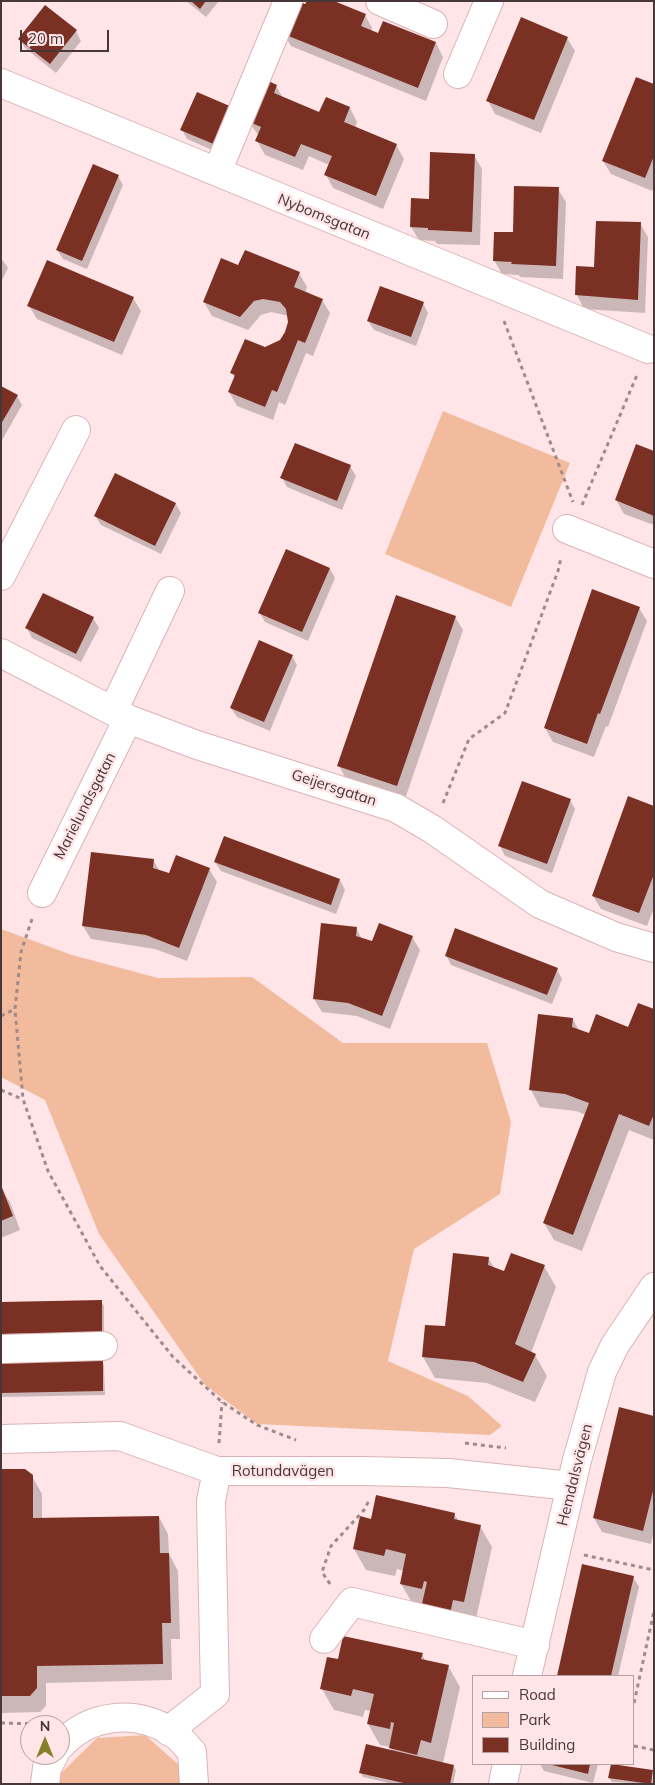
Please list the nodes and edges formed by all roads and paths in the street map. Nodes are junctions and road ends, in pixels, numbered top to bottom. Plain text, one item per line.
1 (288, 1) edge
2 (380, 1) edge
3 (489, 1) edge
4 (433, 24) dead end
5 (458, 74) dead end
6 (1, 83) edge
7 (217, 172) junction
8 (511, 294) junction
9 (648, 349) joint
10 (76, 430) dead end
11 (573, 522) junction
12 (654, 564) edge
13 (1, 576) edge
14 (170, 591) dead end
15 (1, 653) edge
16 (121, 715) junction
17 (432, 829) junction
18 (42, 893) joint
19 (654, 948) edge
20 (15, 1009) junction
21 (1, 1016) edge
22 (1, 1090) edge
23 (23, 1099) junction
24 (654, 1287) edge
25 (103, 1346) dead end
26 (1, 1349) edge
27 (222, 1402) junction
28 (1, 1439) edge
29 (304, 1440) dead end
30 (464, 1443) dead end
31 (513, 1449) dead end
32 (217, 1470) junction
33 (384, 1471) junction
34 (571, 1486) junction
35 (557, 1549) junction
36 (654, 1570) edge
37 (322, 1572) dead end
38 (654, 1611) edge
39 (324, 1639) dead end
40 (534, 1646) junction
41 (528, 1675) edge
42 (635, 1698) edge
43 (1, 1723) edge
44 (20, 1723) edge
45 (168, 1730) junction
46 (70, 1734) edge
47 (635, 1746) edge
48 (654, 1750) edge
49 (48, 1765) edge
50 (507, 1765) edge
51 (46, 1784) edge
52 (194, 1784) edge
53 (503, 1784) edge

1 - 7 street
2 - 4 street
3 - 5 street
6 - 7 street, Nybomsgatan
7 - 8 street, Nybomsgatan
8 - 9 street, Nybomsgatan
8 - 11 path
9 - 11 path
10 - 13 street
11 - 12 street
11 - 17 path
14 - 16 street, Marielundsgatan
15 - 16 street, Geijersgatan
16 - 17 street, Geijersgatan
16 - 18 street, Marielundsgatan
17 - 19 street, Geijersgatan
18 - 20 path
20 - 21 path
20 - 23 path
22 - 23 path
23 - 27 path
24 - 34 street, Hemdalsvägen
25 - 26 street
27 - 29 path
27 - 32 path
28 - 32 street
30 - 31 path
32 - 33 street, Rotundavägen
32 - 45 street, Rotundavägen
33 - 34 street, Rotundavägen
33 - 37 path
34 - 35 street, Hemdalsvägen
35 - 36 path
35 - 40 street, Hemdalsvägen
38 - 42 path
39 - 40 street
40 - 41 street, Hemdalsvägen
43 - 44 path
45 - 46 street
45 - 52 street
47 - 48 path
49 - 51 street
50 - 53 street

